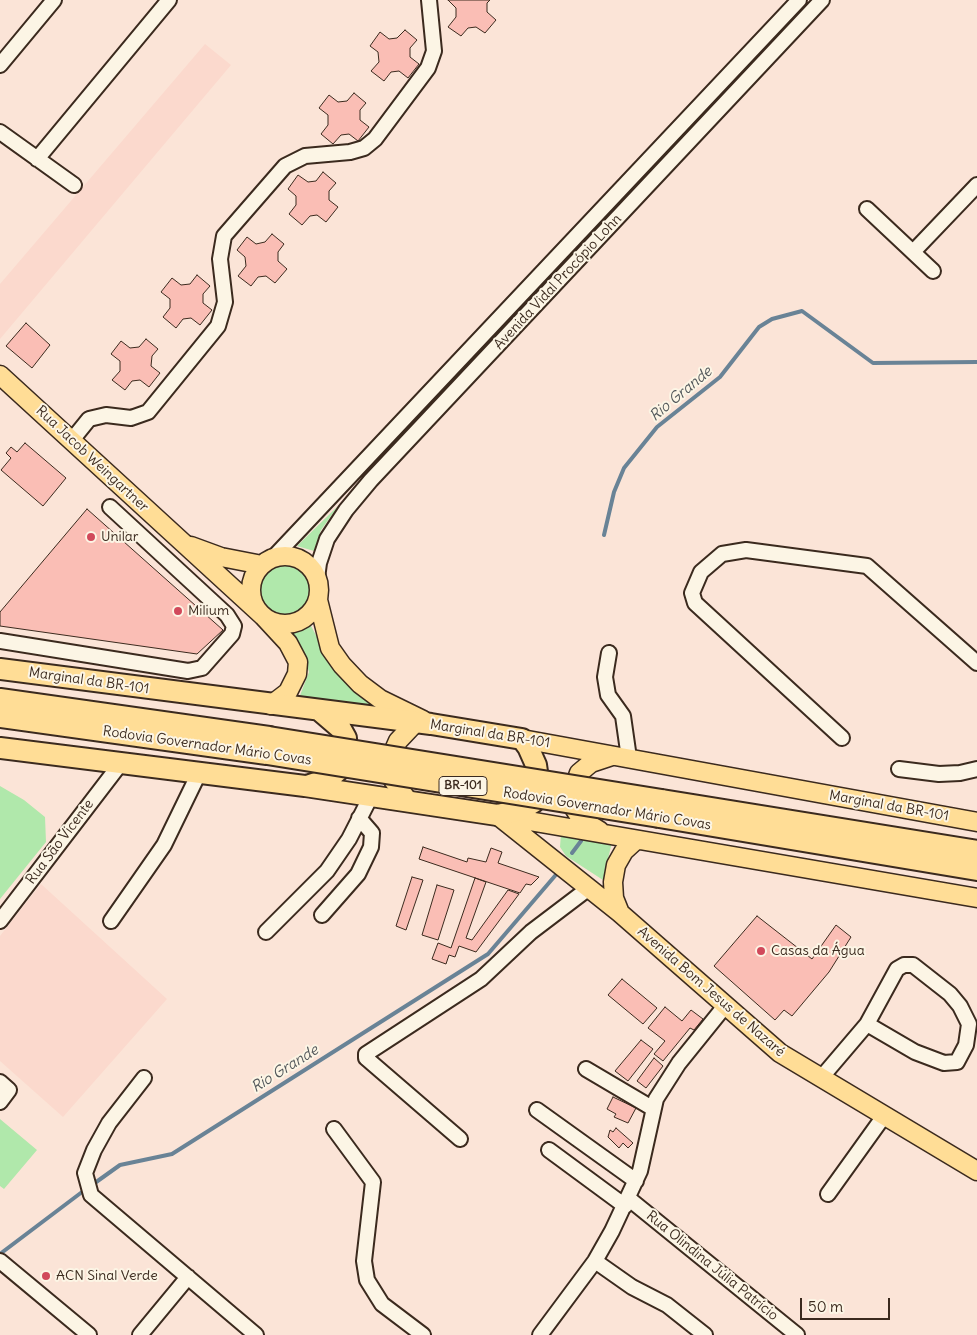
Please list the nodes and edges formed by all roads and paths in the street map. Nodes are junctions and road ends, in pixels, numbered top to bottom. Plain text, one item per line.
1 (54, 0) edge
2 (169, 0) edge
3 (429, 0) edge
4 (799, 0) edge
5 (822, 0) edge
6 (0, 65) edge
7 (711, 95) junction
8 (723, 107) junction
9 (0, 132) edge
10 (37, 159) junction
11 (74, 185) dead end
12 (977, 185) edge
13 (867, 209) dead end
14 (913, 252) junction
15 (933, 270) dead end
16 (0, 375) edge
17 (72, 440) junction
18 (110, 506) dead end
19 (184, 544) junction
20 (267, 562) junction
21 (317, 578) junction
22 (318, 600) junction
23 (263, 616) junction
24 (0, 641) edge
25 (20, 645) junction
26 (609, 653) dead end
27 (977, 663) edge
28 (8, 670) edge
29 (0, 698) edge
30 (271, 705) junction
31 (320, 711) junction
32 (0, 716) edge
33 (423, 723) junction
34 (842, 738) dead end
35 (522, 739) junction
36 (268, 746) junction
37 (0, 748) edge
38 (622, 757) junction
39 (120, 763) junction
40 (977, 768) edge
41 (899, 769) dead end
42 (199, 773) junction
43 (305, 786) junction
44 (370, 796) junction
45 (409, 802) junction
46 (534, 802) junction
47 (660, 808) junction
48 (497, 815) junction
49 (359, 818) junction
50 (977, 822) edge
51 (543, 824) junction
52 (608, 835) junction
53 (636, 840) junction
54 (859, 850) junction
55 (977, 851) edge
56 (557, 863) junction
57 (977, 870) edge
58 (977, 884) edge
59 (589, 888) junction
60 (977, 898) edge
61 (620, 913) junction
62 (322, 916) dead end
63 (0, 921) edge
64 (111, 921) dead end
65 (266, 932) dead end
66 (725, 1006) junction
67 (867, 1024) junction
68 (586, 1069) dead end
69 (144, 1078) dead end
70 (821, 1078) junction
71 (5, 1086) edge
72 (0, 1102) edge
73 (652, 1108) junction
74 (537, 1110) dead end
75 (884, 1116) junction
76 (334, 1129) dead end
77 (460, 1139) dead end
78 (549, 1150) dead end
79 (977, 1171) edge
80 (636, 1181) junction
81 (828, 1194) dead end
82 (626, 1202) junction
83 (595, 1261) junction
84 (4, 1264) edge
85 (188, 1277) junction
86 (89, 1335) edge
87 (140, 1335) edge
88 (256, 1335) edge
89 (423, 1335) edge
90 (540, 1335) edge
91 (705, 1335) edge
92 (797, 1335) edge

1 - 6 street
2 - 10 street
3 - 17 street
4 - 7 street, Avenida Vidal Procópio Lohn
5 - 8 street, Avenida Vidal Procópio Lohn
7 - 8 street
7 - 20 street, Avenida Vidal Procópio Lohn
8 - 21 street, Avenida Vidal Procópio Lohn
9 - 10 street
10 - 11 street
12 - 14 street
13 - 14 street
14 - 15 street
16 - 17 main road, Rua Jacob Weingartner
17 - 19 main road, Rua Jacob Weingartner
18 - 25 street
19 - 20 main road, Rua Jacob Weingartner
19 - 23 main road, Rua Jacob Weingartner
20 - 21 main road
20 - 23 main road
21 - 22 main road
22 - 23 main road
22 - 33 main road
23 - 30 main road, Rua Jacob Weingartner
24 - 25 street
25 - 28 street
26 - 38 street
27 - 34 street
28 - 30 highway, Marginal da BR-101
29 - 36 highway, Rodovia Governador Mário Covas / BR-101
30 - 31 highway, Marginal da BR-101
31 - 33 highway, Marginal da BR-101
31 - 43 highway
32 - 36 highway, Rodovia Governador Mário Covas / BR-101
33 - 35 highway, Marginal da BR-101
33 - 45 main road
35 - 38 main road, Marginal da BR-101
35 - 46 highway
36 - 47 highway, Rodovia Governador Mário Covas / BR-101, bridge
37 - 39 highway
38 - 50 main road, Marginal da BR-101
38 - 52 main road
39 - 42 highway
39 - 63 street, Rua São Vicente
40 - 41 street
42 - 43 highway
42 - 64 street
43 - 44 highway
44 - 45 highway
44 - 49 street
45 - 48 highway
46 - 48 highway
46 - 51 main road
47 - 54 highway, Rodovia Governador Mário Covas / BR-101
47 - 55 highway, Rodovia Governador Mário Covas / BR-101
48 - 51 main road
48 - 56 main road, Avenida Bom Jesus de Nazaré
49 - 62 street
49 - 65 street
51 - 52 main road
51 - 56 main road
52 - 53 main road
53 - 60 main road
53 - 61 main road
54 - 57 highway, Rodovia Governador Mário Covas / BR-101
54 - 58 highway
56 - 59 main road, Avenida Bom Jesus de Nazaré
59 - 61 main road, Avenida Bom Jesus de Nazaré
59 - 77 street
61 - 66 main road, Avenida Bom Jesus de Nazaré
66 - 70 main road, Avenida Bom Jesus de Nazaré
66 - 73 street
67 - 67 street
67 - 70 street
68 - 73 street
69 - 85 street
70 - 75 main road, Avenida Bom Jesus de Nazaré
71 - 72 street
73 - 80 street
74 - 80 street
75 - 79 main road, Avenida Bom Jesus de Nazaré
75 - 81 street
76 - 89 street
78 - 82 street, Rua Olindina Júlia Patrício
80 - 82 street
82 - 83 street
82 - 92 street, Rua Olindina Júlia Patrício
83 - 90 street
83 - 91 street
84 - 86 street
85 - 87 street
85 - 88 street

